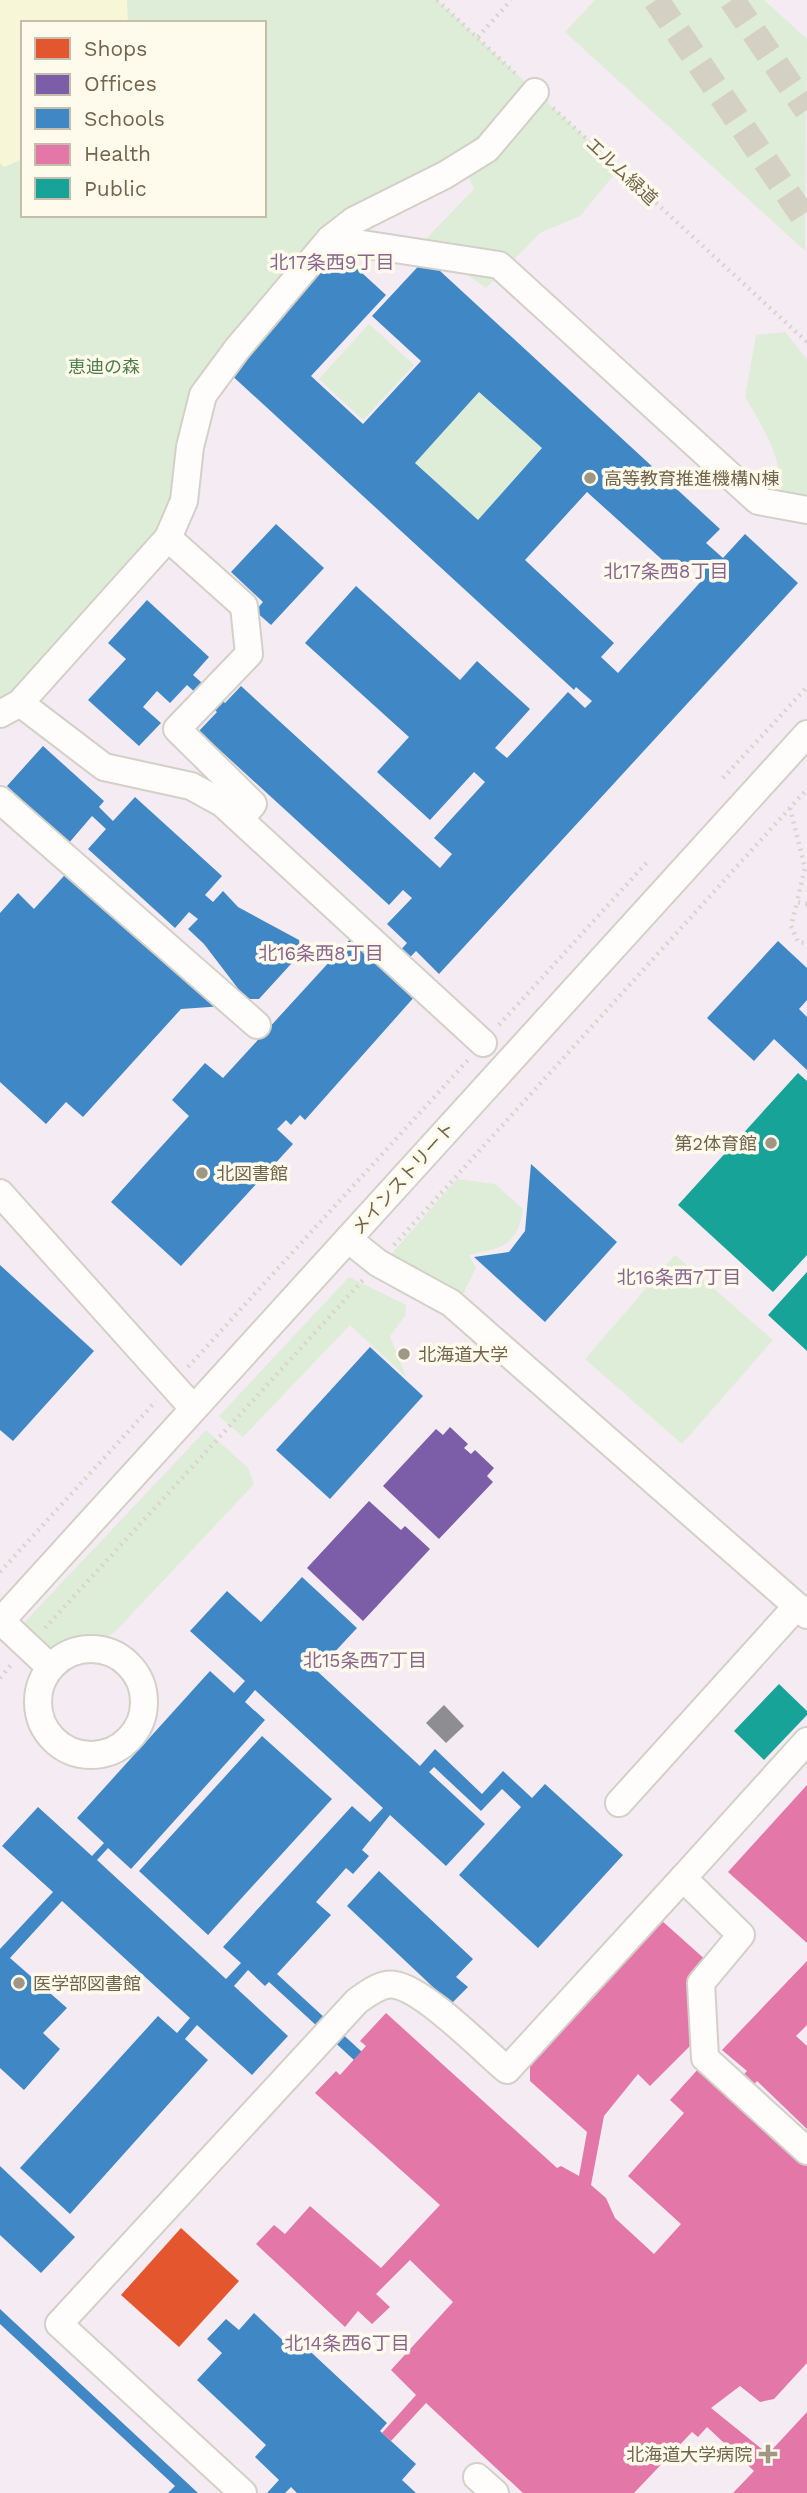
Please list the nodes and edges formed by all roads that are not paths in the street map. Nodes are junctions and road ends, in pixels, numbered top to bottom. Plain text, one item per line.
1 (535, 92) road end
2 (330, 239) junction
3 (807, 510) edge
4 (168, 538) junction
5 (10, 709) edge
6 (807, 734) edge
7 (0, 800) edge
8 (241, 818) junction
9 (257, 1025) dead end
10 (483, 1043) dead end
11 (0, 1193) edge
12 (348, 1239) junction
13 (193, 1408) junction
14 (802, 1611) edge
15 (0, 1621) edge
16 (50, 1667) junction
17 (807, 1741) edge
18 (619, 1803) dead end
19 (682, 1878) junction
20 (807, 2151) edge
21 (228, 2488) edge

1 - 2 lane
2 - 3 lane
2 - 4 lane
4 - 5 lane
4 - 8 lane
5 - 8 lane
6 - 12 lane, メインストリート
7 - 9 lane
8 - 10 lane
11 - 13 lane
12 - 13 lane, メインストリート
12 - 14 lane
13 - 15 lane, メインストリート
14 - 18 lane
15 - 16 lane
16 - 16 lane
17 - 19 lane
19 - 20 lane
19 - 21 lane

